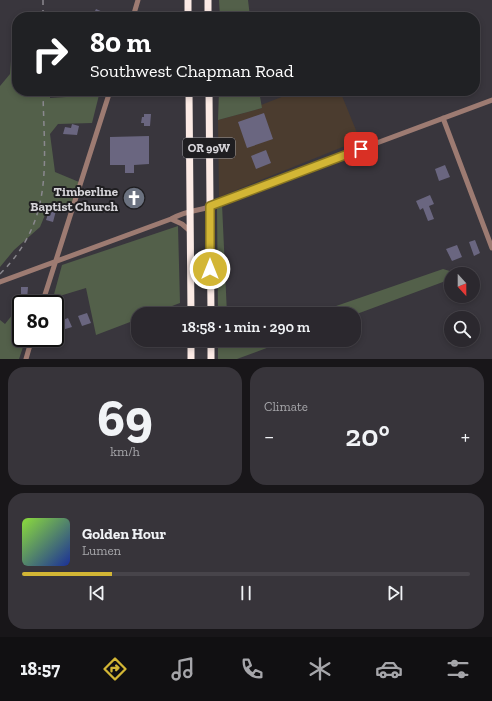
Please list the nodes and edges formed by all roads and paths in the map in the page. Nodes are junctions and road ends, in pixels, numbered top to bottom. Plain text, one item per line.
1 (138, 0) edge
2 (188, 0) edge
3 (208, 0) edge
4 (134, 12) edge
5 (188, 12) edge
6 (208, 12) edge
7 (108, 96) edge
8 (189, 96) edge
9 (209, 96) edge
10 (492, 100) edge
11 (443, 118) junction
12 (210, 206) junction
13 (190, 211) junction
14 (172, 219) junction
15 (190, 231) junction
16 (492, 248) edge
17 (56, 261) junction
18 (0, 282) edge
19 (45, 295) edge
20 (191, 307) edge
21 (211, 307) edge
22 (29, 347) edge
23 (191, 347) edge
24 (211, 347) edge
25 (26, 359) edge
26 (191, 359) edge
27 (211, 359) edge

1 - 4 street
2 - 5 highway
3 - 6 highway
7 - 17 street
8 - 13 highway, OR 99W
9 - 12 highway, OR 99W
10 - 11 street
11 - 12 street
11 - 16 street
12 - 13 street
12 - 21 highway, OR 99W
13 - 14 street
13 - 15 highway, OR 99W
14 - 15 street
14 - 17 street
15 - 20 highway, OR 99W
17 - 18 street
17 - 19 street
22 - 25 street
23 - 26 highway
24 - 27 highway

